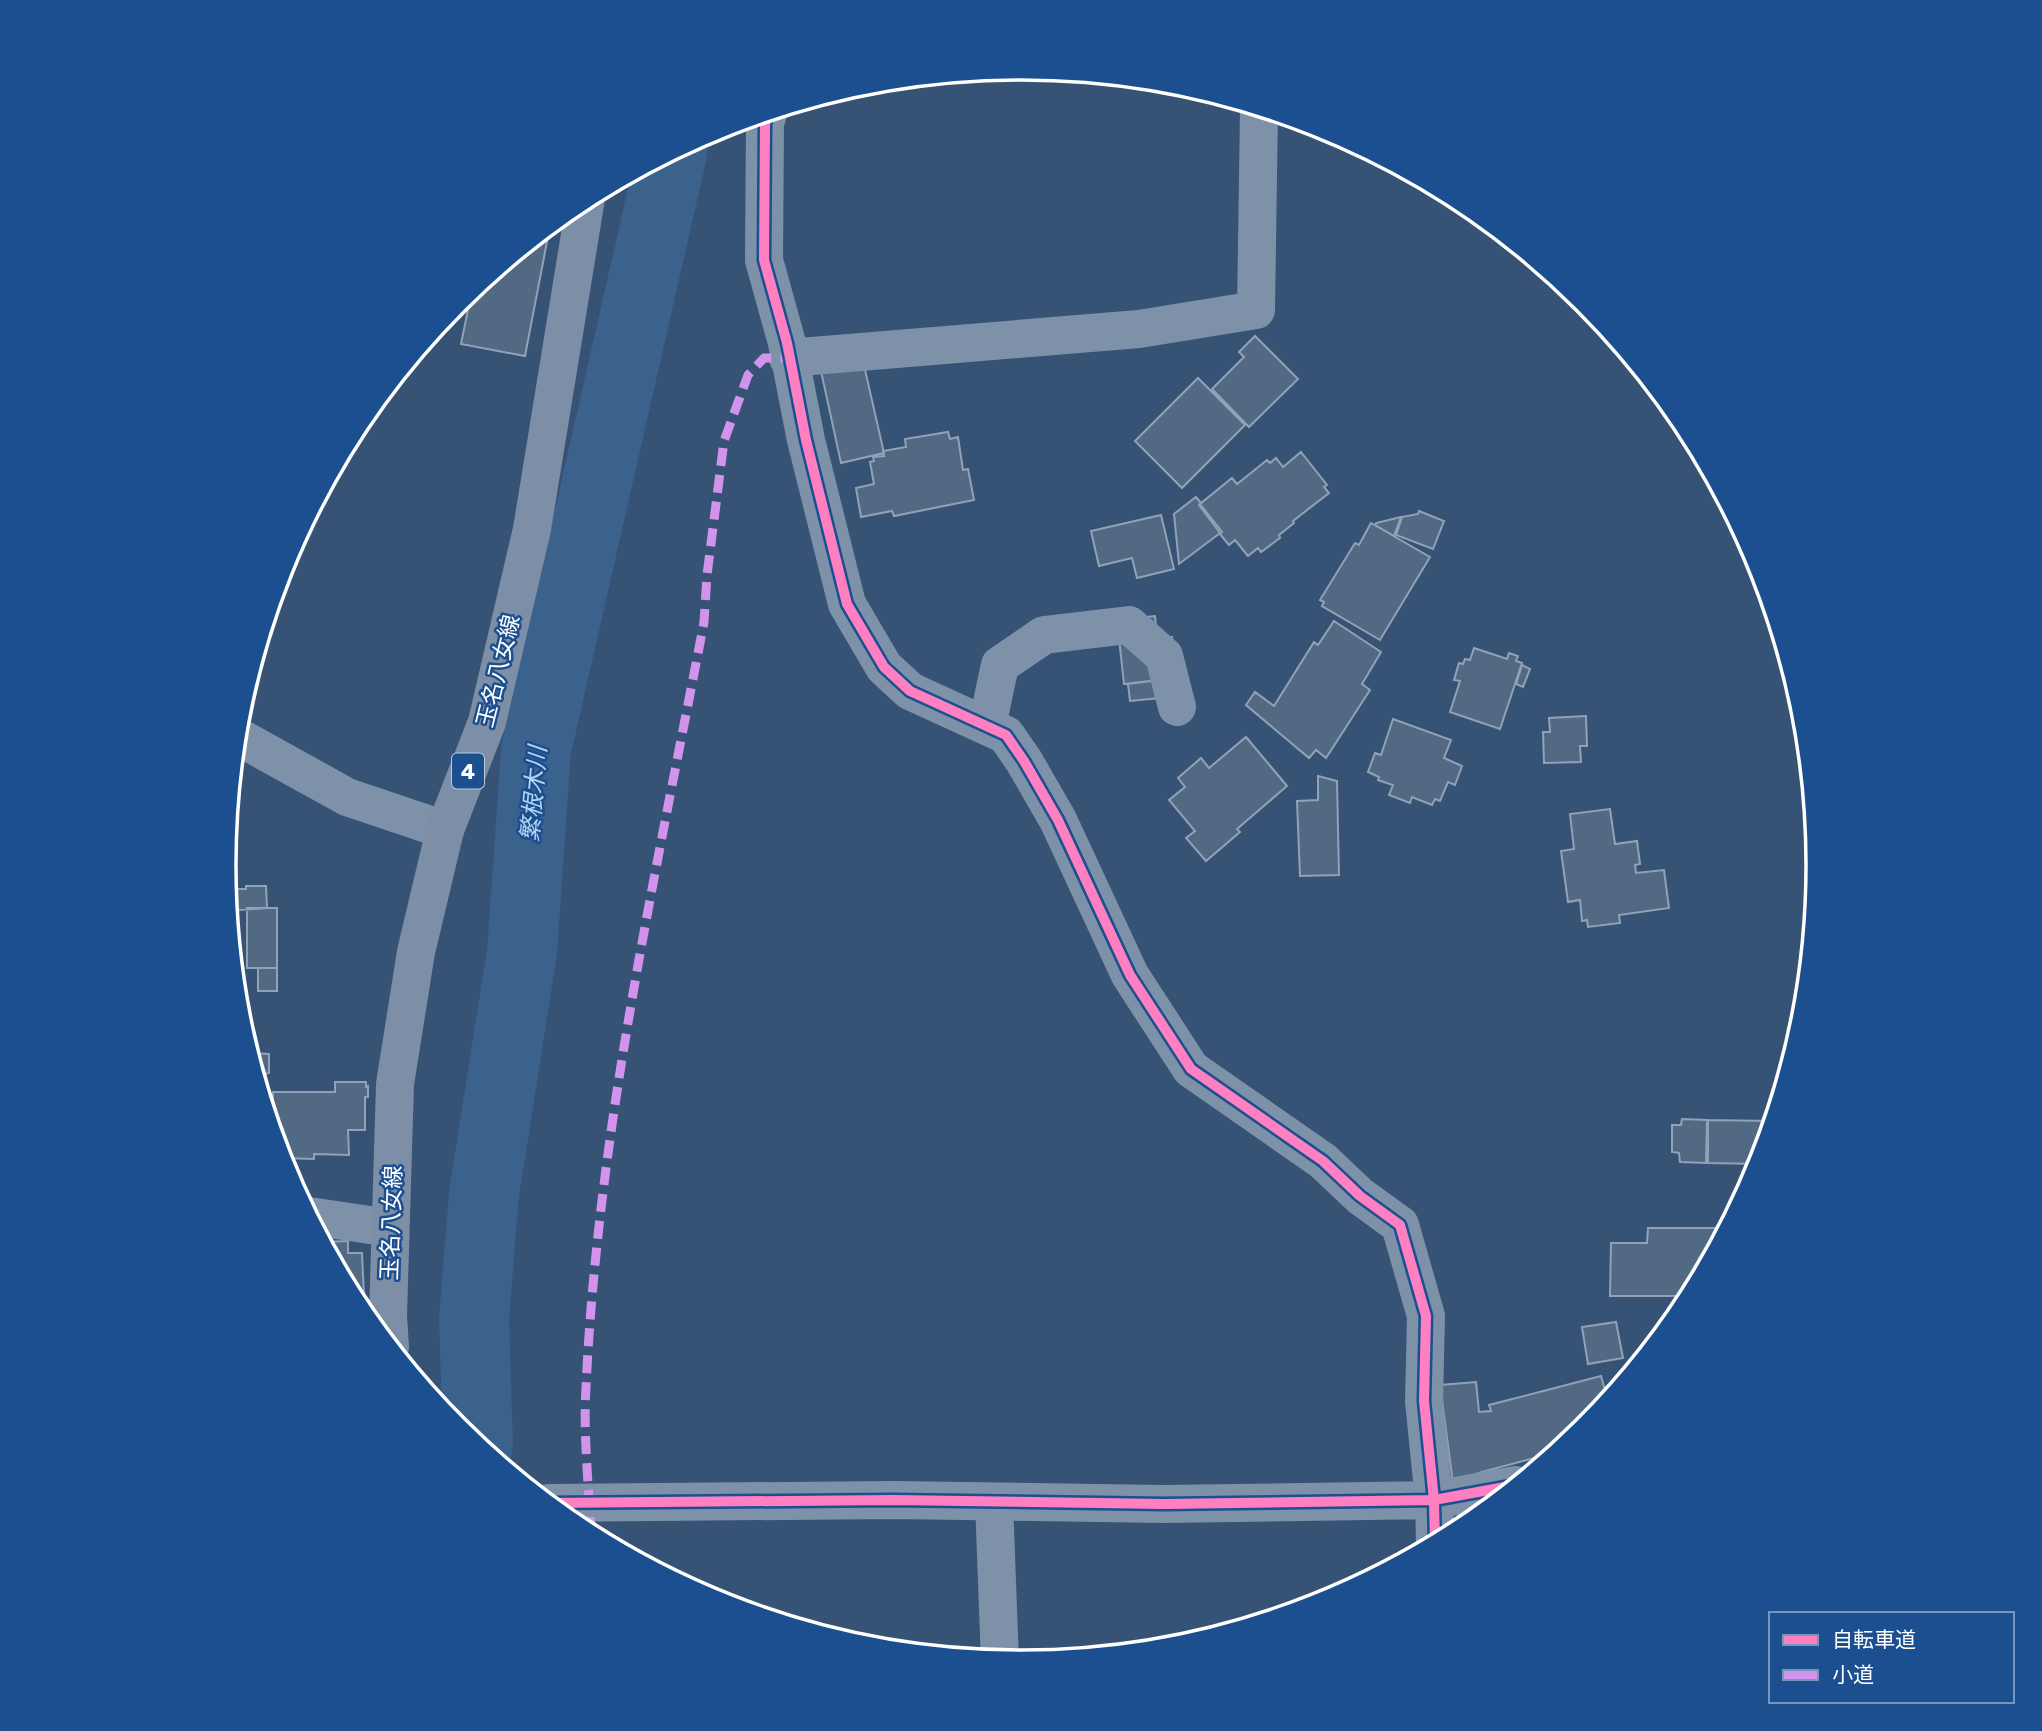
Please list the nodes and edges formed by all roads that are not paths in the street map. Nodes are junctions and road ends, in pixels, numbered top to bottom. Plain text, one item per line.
1 (1259, 118) edge
2 (765, 123) edge
3 (583, 214) edge
4 (789, 358) junction
5 (1177, 707) dead end
6 (987, 726) junction
7 (246, 741) edge
8 (445, 830) junction
9 (319, 1218) edge
10 (390, 1228) junction
11 (389, 1331) edge
12 (1499, 1488) edge
13 (1434, 1500) junction
14 (993, 1502) junction
15 (564, 1503) edge
16 (1435, 1532) edge
17 (999, 1650) edge

1 - 4 street
2 - 4 street
3 - 8 main road, 玉名八女線 / 4
4 - 6 street
5 - 6 street
6 - 13 street
7 - 8 street
8 - 10 main road, 玉名八女線 / 4
9 - 10 street
10 - 11 main road, 玉名八女線 / 4
12 - 13 street
13 - 14 street
13 - 16 street
14 - 15 street
14 - 17 street

